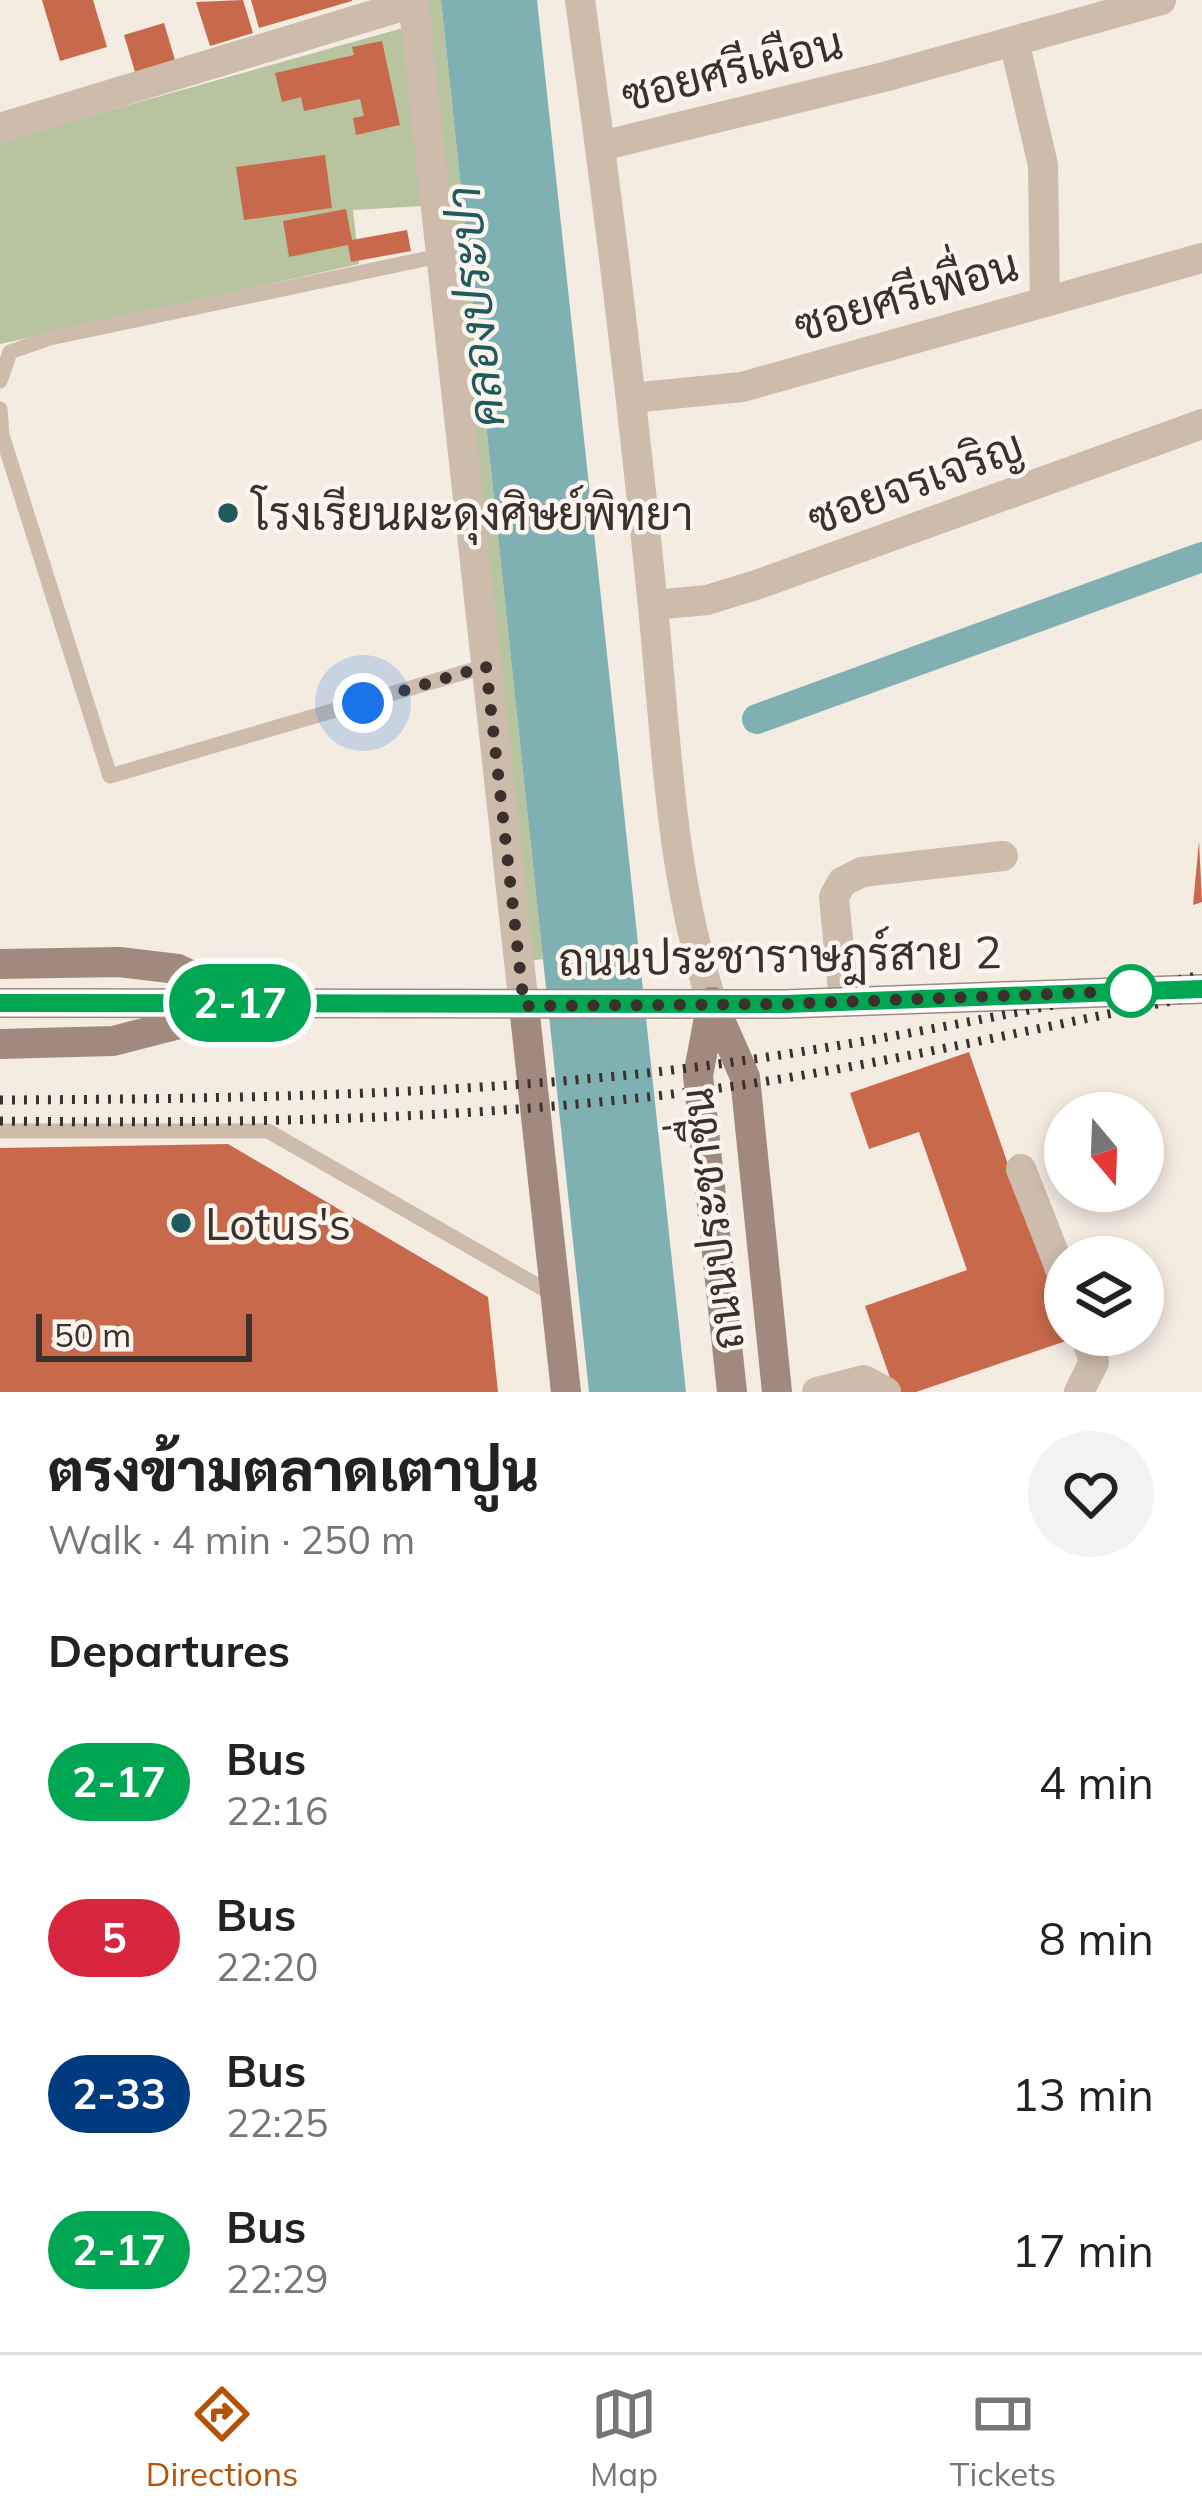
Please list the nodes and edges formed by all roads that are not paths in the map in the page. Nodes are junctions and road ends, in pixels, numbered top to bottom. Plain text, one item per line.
1 (580, 0) edge
2 (1161, 0) edge
3 (413, 2) edge
4 (1120, 5) edge
5 (1014, 41) junction
6 (0, 128) edge
7 (601, 146) junction
8 (439, 256) junction
9 (1202, 258) edge
10 (1045, 302) junction
11 (0, 381) edge
12 (631, 398) junction
13 (0, 409) edge
14 (1202, 424) edge
15 (653, 604) junction
16 (486, 666) junction
17 (1003, 856) dead end
18 (0, 964) edge
19 (1202, 989) edge
20 (712, 1002) junction
21 (844, 1002) junction
22 (0, 1003) edge
23 (250, 1004) junction
24 (531, 1005) junction
25 (0, 1044) edge
26 (0, 1131) edge
27 (1021, 1169) dead end
28 (1047, 1236) edge
29 (556, 1297) junction
30 (1092, 1356) edge
31 (566, 1392) edge
32 (732, 1392) edge
33 (777, 1392) edge
34 (817, 1392) edge
35 (886, 1392) edge
36 (1079, 1392) edge

1 - 7 street
2 - 4 street, ซอยศรีเผือน
3 - 6 street
3 - 8 street
4 - 5 street, ซอยศรีเผือน
5 - 7 street, ซอยศรีเผือน
5 - 10 street
7 - 12 street
8 - 11 lane
8 - 16 street
9 - 10 street, ซอยศรีเพื่อน
10 - 12 street, ซอยศรีเพื่อน
12 - 15 street
13 - 16 lane
14 - 15 street, ซอยจรเจริญ
15 - 20 street
16 - 24 street
17 - 21 street
18 - 23 main road
19 - 21 main road, ถนนประชาราษฎร์สาย 2
20 - 21 main road, ถนนประชาราษฎร์สาย 2
20 - 24 main road, ถนนประชาราษฎร์สาย 2
20 - 32 main road, ถนนประชาชื่น
20 - 33 main road, ถนนประชาชื่น
22 - 23 main road, ถนนประชาราษฎร์สาย 2
23 - 24 main road, ถนนประชาราษฎร์สาย 2
23 - 25 main road
24 - 29 main road
26 - 29 lane
27 - 28 street
29 - 31 main road
30 - 36 street
34 - 35 street

